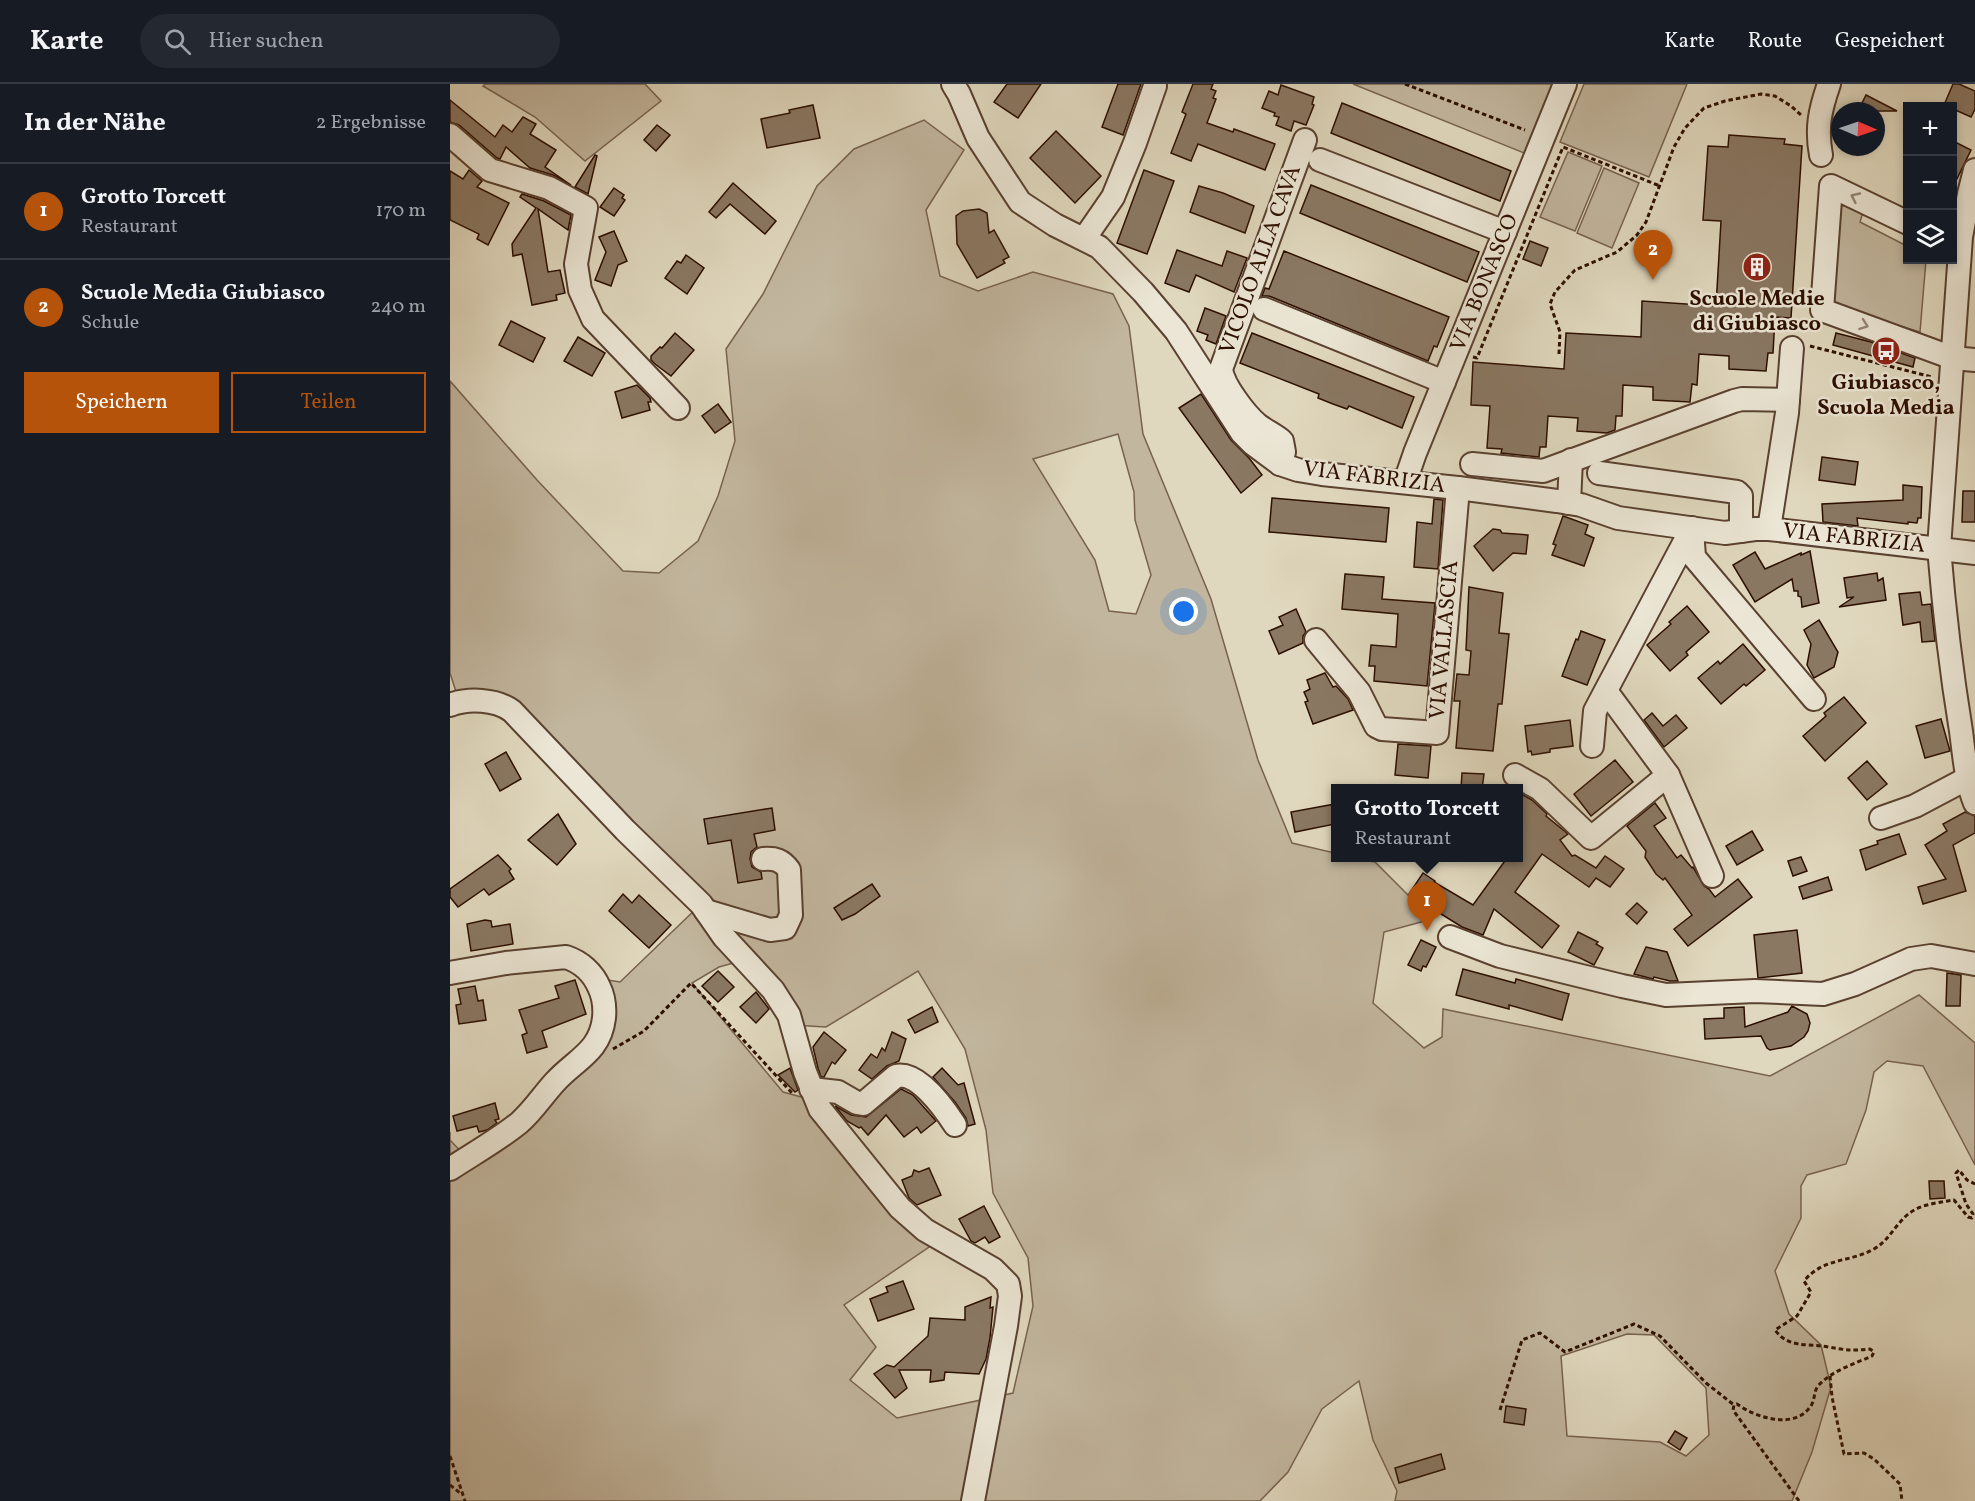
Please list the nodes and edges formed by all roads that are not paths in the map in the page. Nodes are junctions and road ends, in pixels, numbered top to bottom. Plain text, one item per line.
1 (953, 84) edge
2 (1565, 84) edge
3 (1829, 84) edge
4 (1155, 86) dead end
5 (450, 135) edge
6 (1305, 140) dead end
7 (1821, 155) dead end
8 (1320, 160) dead end
9 (1975, 170) edge
10 (1903, 221) edge
11 (1505, 232) junction
12 (1957, 237) edge
13 (1084, 239) junction
14 (1956, 264) edge
15 (1264, 309) dead end
16 (1792, 348) road end
17 (1953, 358) junction
18 (1975, 360) edge
19 (1444, 382) junction
20 (1788, 400) junction
21 (678, 408) dead end
22 (1571, 460) junction
23 (1280, 464) junction
24 (1472, 464) dead end
25 (1599, 472) dead end
26 (1405, 482) junction
27 (1458, 488) junction
28 (1569, 503) junction
29 (1692, 528) junction
30 (1769, 529) junction
31 (1741, 531) junction
32 (1939, 548) junction
33 (1975, 553) edge
34 (1316, 640) dead end
35 (1606, 691) junction
36 (1814, 699) dead end
37 (1966, 699) edge
38 (450, 705) edge
39 (1592, 746) dead end
40 (1515, 775) dead end
41 (1668, 775) junction
42 (1968, 778) junction
43 (1975, 803) edge
44 (1881, 818) dead end
45 (763, 859) dead end
46 (1712, 876) dead end
47 (706, 911) junction
48 (1450, 937) dead end
49 (1975, 964) edge
50 (450, 973) edge
51 (814, 1095) junction
52 (955, 1125) dead end
53 (450, 1169) edge
54 (973, 1501) edge

1 - 13 street, VIA FABRIZIA
2 - 11 street, VIA BONASCO
3 - 7 street
4 - 13 street
5 - 21 street
6 - 23 street, VICOLO ALLA CAVA
8 - 11 street
9 - 12 street
10 -> 17 street
11 - 19 street, VIA BONASCO
13 - 23 street, VIA FABRIZIA
14 - 17 street
15 - 19 street
16 - 20 street
17 - 18 street
17 - 32 street
19 - 26 street, VIA BONASCO
20 - 22 street
20 - 30 street
22 - 24 street
22 - 28 street
23 - 26 street, VIA FABRIZIA
25 - 31 street
26 - 27 street, VIA FABRIZIA
27 - 28 street, VIA FABRIZIA
27 - 34 street, VIA VALLASCIA
28 - 29 street, VIA FABRIZIA
29 - 31 street, VIA FABRIZIA
29 - 35 street
29 - 36 street
30 - 31 street, VIA FABRIZIA
30 - 32 street, VIA FABRIZIA
32 - 33 street, VIA FABRIZIA
32 - 37 street
35 - 39 street
35 - 41 street
37 - 42 street
38 - 47 street
40 - 41 street
41 - 46 street
42 - 43 street
42 - 44 street
45 - 47 street
47 - 51 street
48 - 49 street
50 - 53 street
51 - 52 street
51 - 54 street

